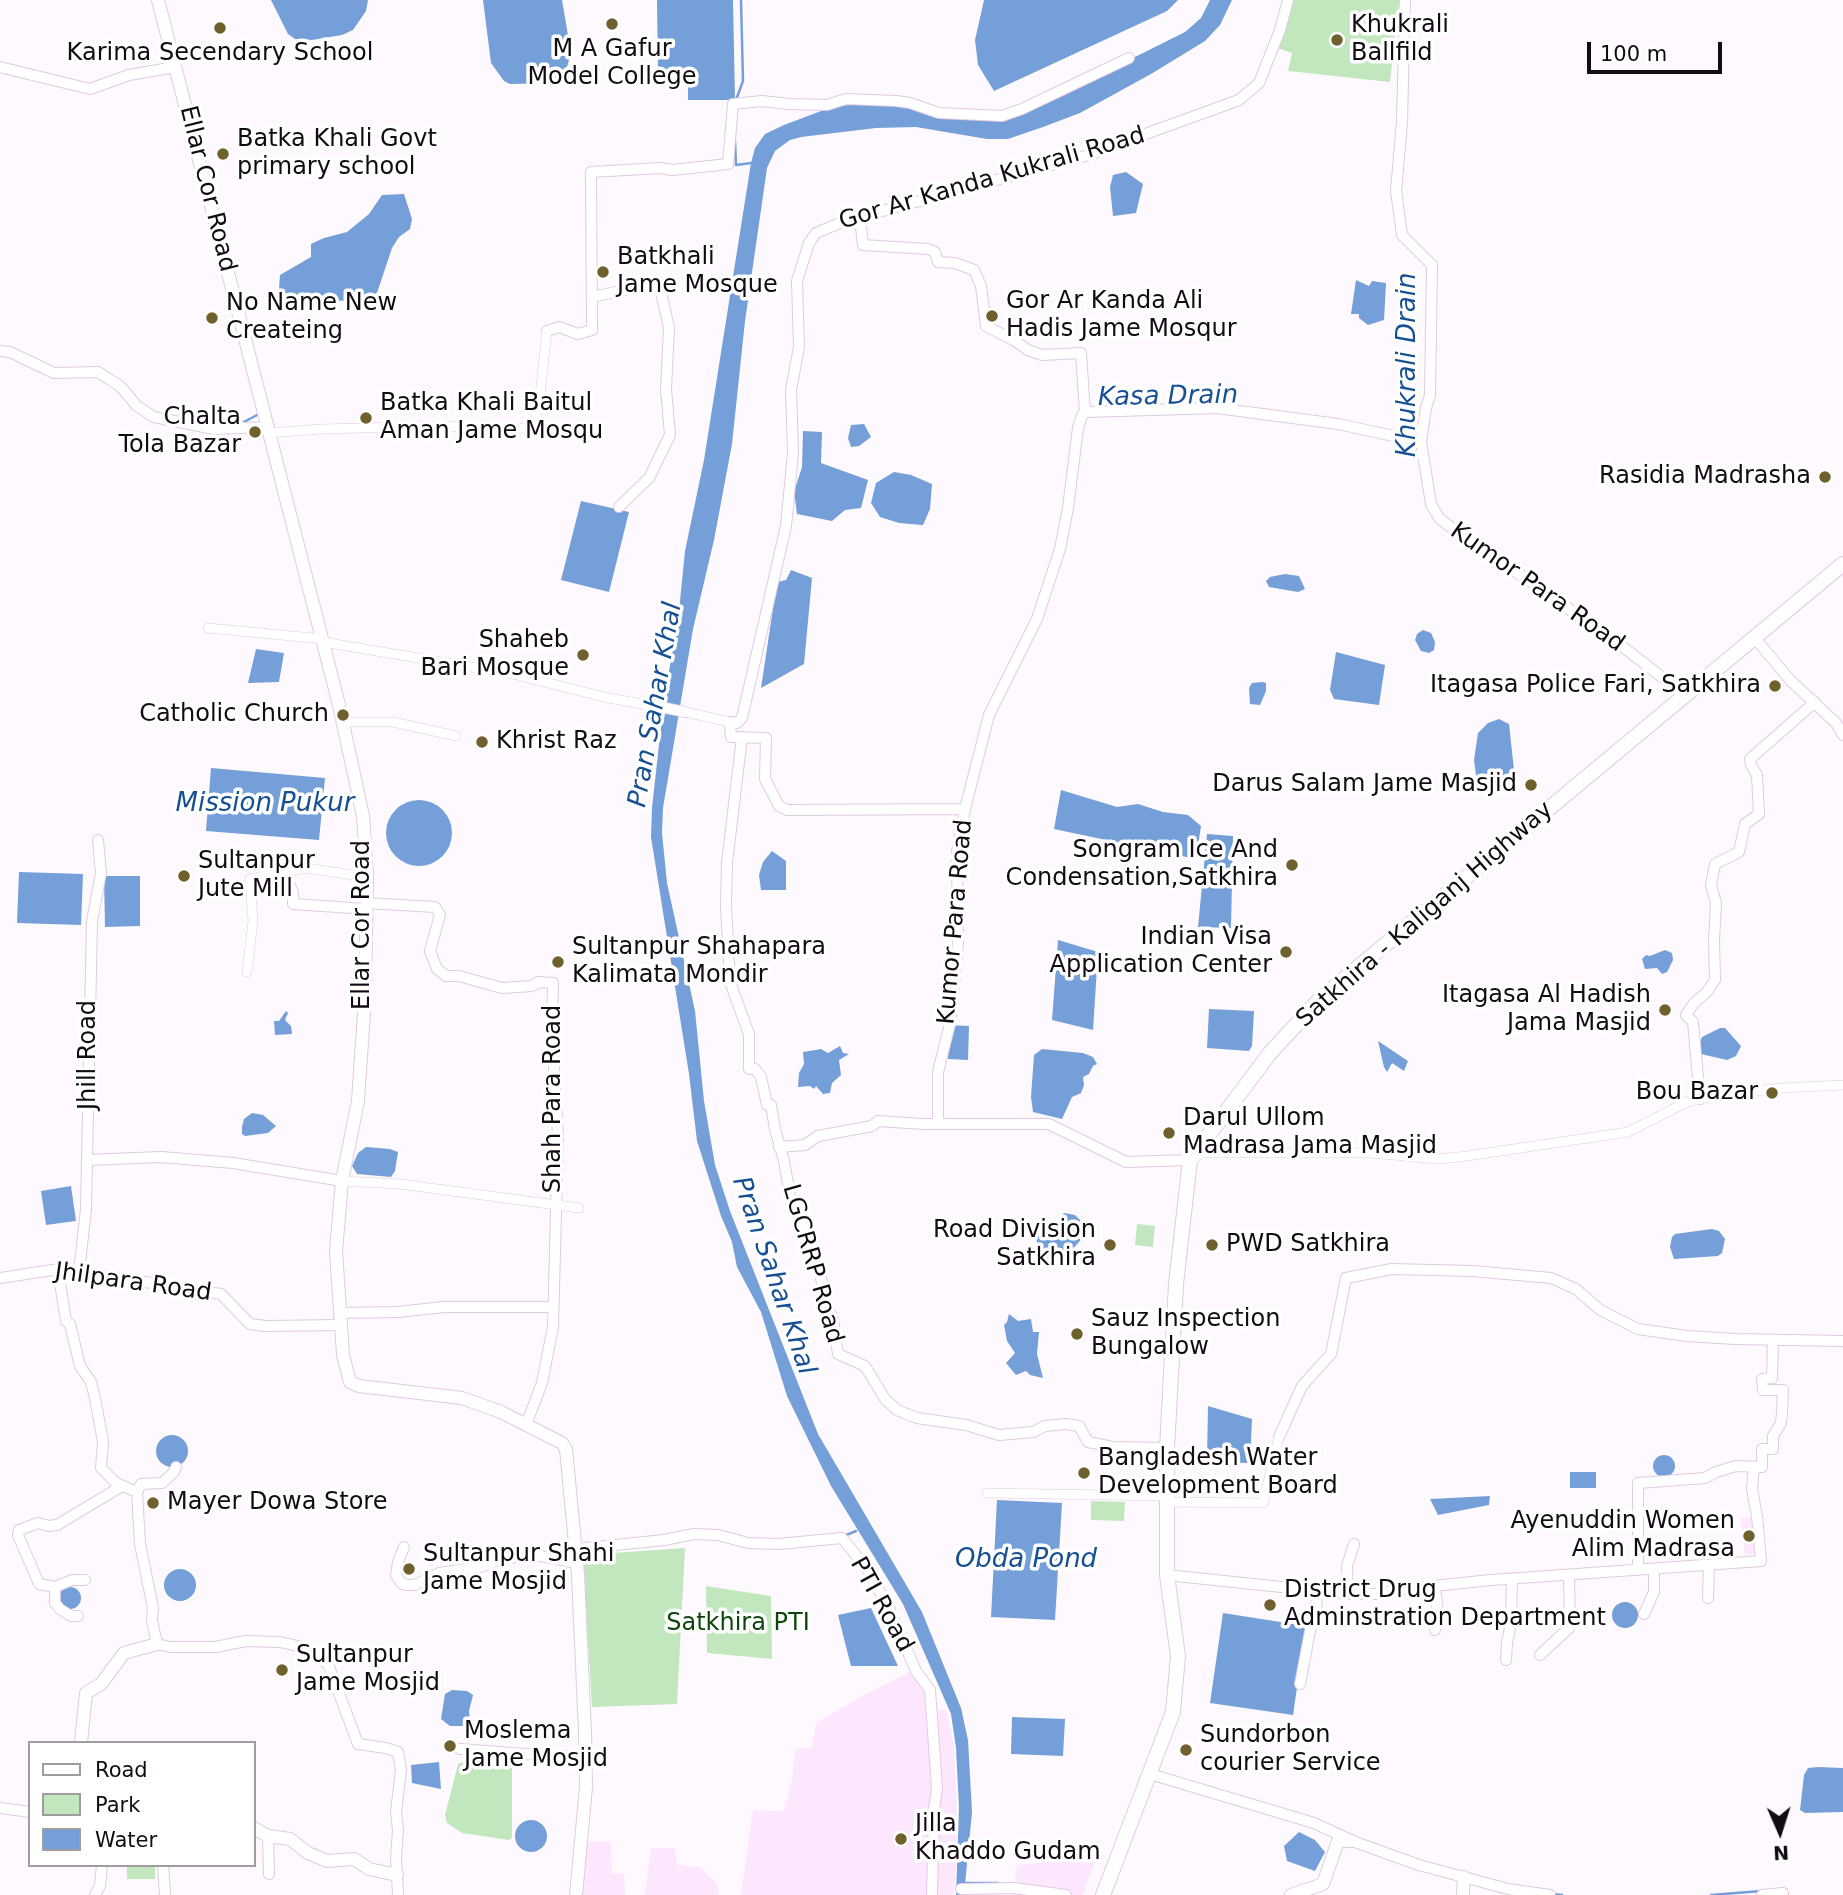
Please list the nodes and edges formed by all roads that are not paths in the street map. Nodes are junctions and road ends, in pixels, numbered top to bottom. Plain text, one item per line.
1 (158, 0) edge
2 (1288, 0) edge
3 (1405, 0) edge
4 (1129, 58) dead end
5 (0, 67) edge
6 (175, 67) junction
7 (860, 218) junction
8 (592, 296) junction
9 (547, 331) joint
10 (0, 351) edge
11 (1085, 413) junction
12 (269, 430) junction
13 (1421, 442) junction
14 (618, 507) dead end
15 (1843, 564) edge
16 (208, 628) dead end
17 (1754, 637) junction
18 (323, 641) junction
19 (1685, 695) junction
20 (1815, 702) junction
21 (661, 707) joint
22 (685, 712) joint
23 (343, 722) junction
24 (730, 722) junction
25 (1843, 735) edge
26 (456, 736) dead end
27 (742, 737) junction
28 (965, 809) junction
29 (98, 840) dead end
30 (289, 886) dead end
31 (367, 888) junction
32 (366, 906) junction
33 (247, 972) dead end
34 (1843, 1085) edge
35 (1700, 1099) junction
36 (938, 1124) junction
37 (779, 1147) junction
38 (87, 1160) junction
39 (1190, 1160) junction
40 (342, 1181) junction
41 (555, 1205) junction
42 (579, 1208) dead end
43 (58, 1270) junction
44 (79, 1272) junction
45 (0, 1278) edge
46 (553, 1307) junction
47 (339, 1319) junction
48 (1773, 1340) junction
49 (1843, 1341) edge
50 (92, 1398) dead end
51 (526, 1425) junction
52 (1279, 1437) joint
53 (1167, 1448) junction
54 (1754, 1466) junction
55 (176, 1467) dead end
56 (98, 1468) dead end
57 (122, 1486) junction
58 (137, 1492) junction
59 (987, 1493) dead end
60 (1165, 1499) junction
61 (1354, 1544) dead end
62 (404, 1547) dead end
63 (576, 1549) junction
64 (577, 1563) junction
65 (1709, 1565) junction
66 (1654, 1569) junction
67 (1638, 1570) junction
68 (1569, 1575) junction
69 (1167, 1576) junction
70 (1512, 1579) junction
71 (85, 1580) dead end
72 (1434, 1586) junction
73 (55, 1587) junction
74 (1317, 1591) junction
75 (1348, 1594) junction
76 (1709, 1598) dead end
77 (1644, 1614) dead end
78 (78, 1616) dead end
79 (1435, 1630) dead end
80 (157, 1644) junction
81 (1540, 1656) dead end
82 (1506, 1660) dead end
83 (1300, 1684) dead end
84 (81, 1741) edge
85 (460, 1749) dead end
86 (586, 1756) junction
87 (1150, 1774) junction
88 (0, 1808) edge
89 (28, 1812) edge
90 (256, 1829) edge
91 (268, 1836) junction
92 (1352, 1841) junction
93 (102, 1867) edge
94 (163, 1867) edge
95 (269, 1874) dead end
96 (397, 1875) junction
97 (1464, 1877) junction
98 (961, 1889) dead end
99 (1783, 1893) dead end
100 (95, 1895) edge
101 (165, 1895) edge
102 (398, 1895) edge
103 (576, 1895) edge
104 (932, 1895) edge
105 (1066, 1895) edge
106 (1103, 1895) edge
107 (1292, 1895) edge
108 (1463, 1895) edge
109 (1550, 1895) edge
110 (1762, 1895) edge

1 - 6 main road, Ellar Cor Road
2 - 7 street, Gor Ar Kanda Kukrali Road
3 - 13 street, Kumor Para Road
4 - 8 street
5 - 6 street
6 - 12 main road, Ellar Cor Road
7 - 11 street
7 - 24 street, Gor Ar Kanda Kukrali Road
8 - 9 street
8 - 14 street
9 - 12 street
10 - 12 street
11 - 13 street
11 - 28 street, Kumor Para Road
12 - 18 main road, Ellar Cor Road
13 - 19 street, Kumor Para Road
15 - 17 highway, Satkhira - Kaliganj Highway
16 - 18 street
17 - 19 highway, Satkhira - Kaliganj Highway
17 - 20 street
18 - 21 street
18 - 23 main road, Ellar Cor Road
19 - 39 highway, Satkhira - Kaliganj Highway
20 - 25 street
20 - 35 street
21 - 22 street
22 - 24 street
23 - 26 street
23 - 31 main road, Ellar Cor Road
24 - 27 street
27 - 28 street
27 - 37 street, LGCRRP Road
28 - 36 street, Kumor Para Road
29 - 38 street, Jhill Road
30 - 32 street
31 - 32 main road, Ellar Cor Road
31 - 33 street
32 - 40 main road, Ellar Cor Road
32 - 41 street, Shah Para Road
34 - 35 street
35 - 39 street
36 - 37 street
36 - 39 street
37 - 53 street, LGCRRP Road
38 - 40 street
38 - 44 street, Jhill Road
39 - 53 highway, Satkhira - Kaliganj Highway
40 - 41 street
40 - 47 main road, Ellar Cor Road
41 - 42 street
41 - 46 street, Shah Para Road
43 - 44 street, Jhilpara Road
43 - 45 street, Jhilpara Road
43 - 57 street
44 - 47 street, Jhilpara Road
46 - 47 street, Jhilpara Road
46 - 51 street, Shah Para Road
47 - 51 main road, Ellar Cor Road
48 - 49 street
48 - 52 street
48 - 54 street
50 - 56 street
51 - 63 main road
52 - 60 street
53 - 60 highway, Satkhira - Kaliganj Highway
54 - 65 street
54 - 67 street
55 - 58 street
57 - 58 street
57 - 73 street
58 - 80 street
59 - 60 street
60 - 69 highway, Satkhira - Kaliganj Highway
61 - 75 street
62 - 64 street
63 - 64 main road
63 - 104 street, PTI Road
64 - 86 main road
65 - 66 street
65 - 76 street
66 - 67 street
66 - 77 street
67 - 68 street
68 - 70 street
68 - 81 street
69 - 74 street
69 - 87 highway, Satkhira - Kaliganj Highway
70 - 72 street
70 - 82 street
71 - 73 street
72 - 75 street
72 - 79 street
73 - 78 street
74 - 75 street
74 - 83 street
80 - 84 main road
80 - 96 street
85 - 86 street
86 - 103 main road
87 - 92 street
87 - 106 highway, Satkhira - Kaliganj Highway
88 - 89 street
90 - 91 main road
91 - 95 street
91 - 96 main road
92 - 97 street
92 - 107 main road
93 - 100 street
94 - 101 street
96 - 102 street
97 - 108 main road
97 - 109 street
98 - 105 street
99 - 110 street

